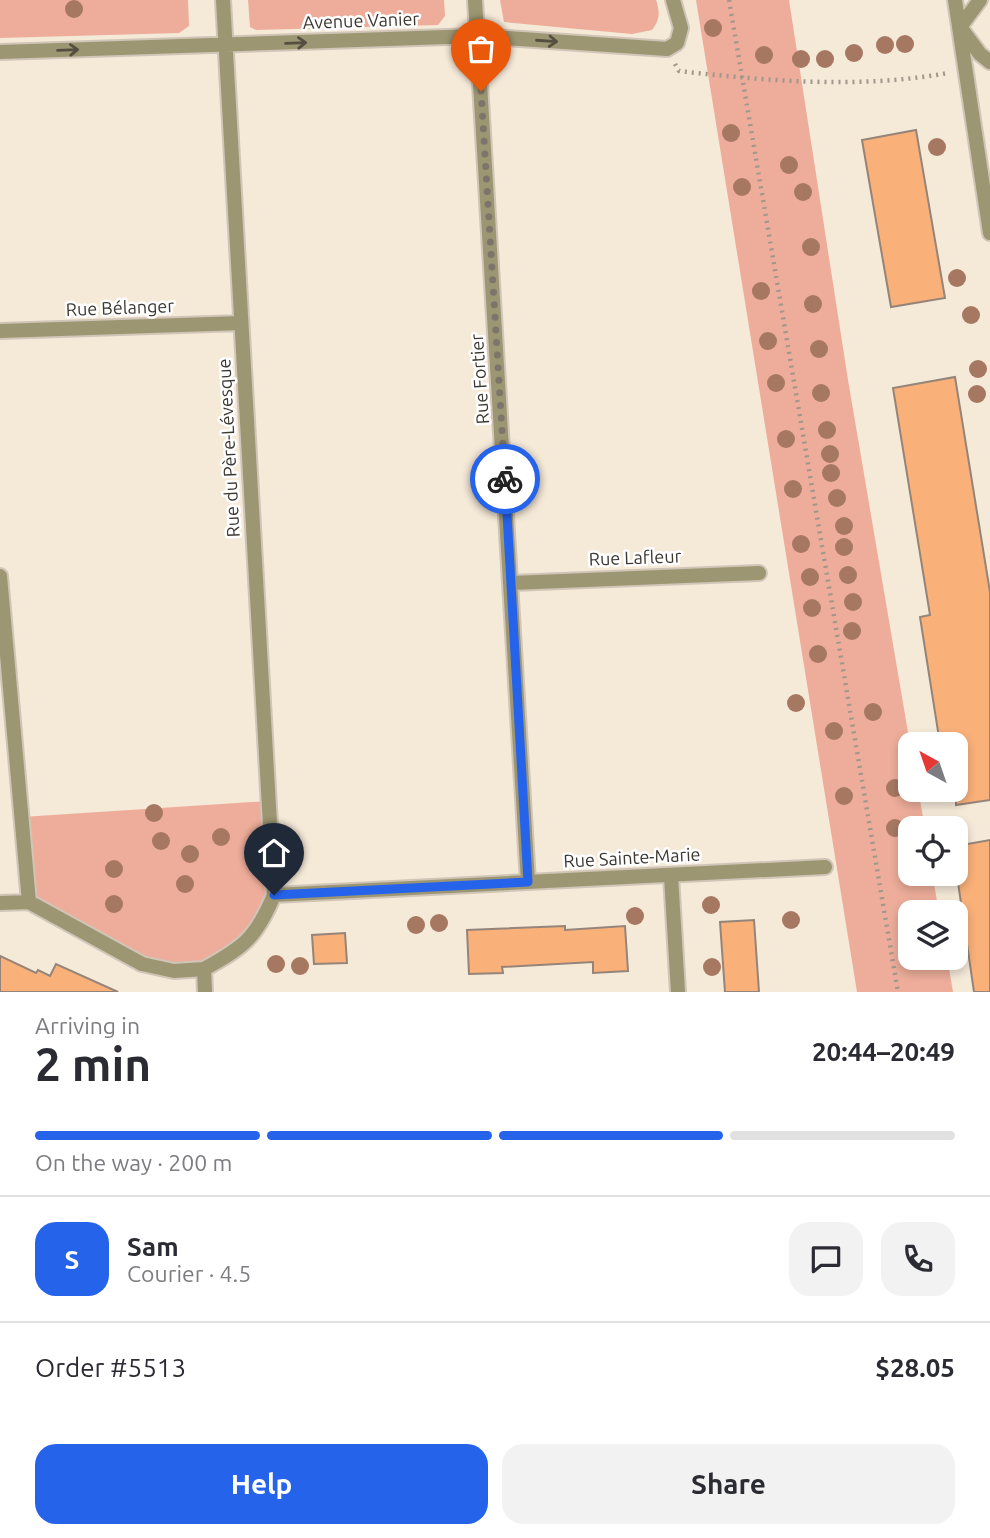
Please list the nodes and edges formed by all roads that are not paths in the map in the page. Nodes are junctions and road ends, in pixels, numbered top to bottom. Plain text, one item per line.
1 (223, 0) edge
2 (475, 0) edge
3 (674, 0) edge
4 (955, 0) edge
5 (980, 0) edge
6 (960, 27) junction
7 (477, 36) junction
8 (225, 46) junction
9 (0, 52) edge
10 (990, 61) edge
11 (990, 233) edge
12 (241, 323) junction
13 (0, 331) edge
14 (759, 573) dead end
15 (0, 576) edge
16 (512, 583) junction
17 (825, 867) dead end
18 (671, 876) junction
19 (528, 882) junction
20 (274, 895) junction
21 (29, 902) junction
22 (0, 903) edge
23 (204, 969) junction
24 (205, 992) edge
25 (678, 992) edge

1 - 8 street, Rue du Père-Lévesque
2 - 7 street, Rue Fortier
7 -> 3 street, Avenue Vanier
4 - 6 street
5 - 6 street
6 - 10 street
6 - 11 street
8 -> 7 street, Avenue Vanier
7 - 16 street, Rue Fortier
9 -> 8 street, Avenue Vanier
8 - 12 street, Rue du Père-Lévesque
12 - 13 street, Rue Bélanger
12 - 20 street, Rue du Père-Lévesque
14 - 16 street, Rue Lafleur
15 - 21 street
16 - 19 street, Rue Fortier
17 - 18 street, Rue Sainte-Marie
18 - 19 street, Rue Sainte-Marie
18 - 25 street
19 - 20 street, Rue Sainte-Marie
20 - 23 street
21 - 22 street
21 - 23 street
23 - 24 street

